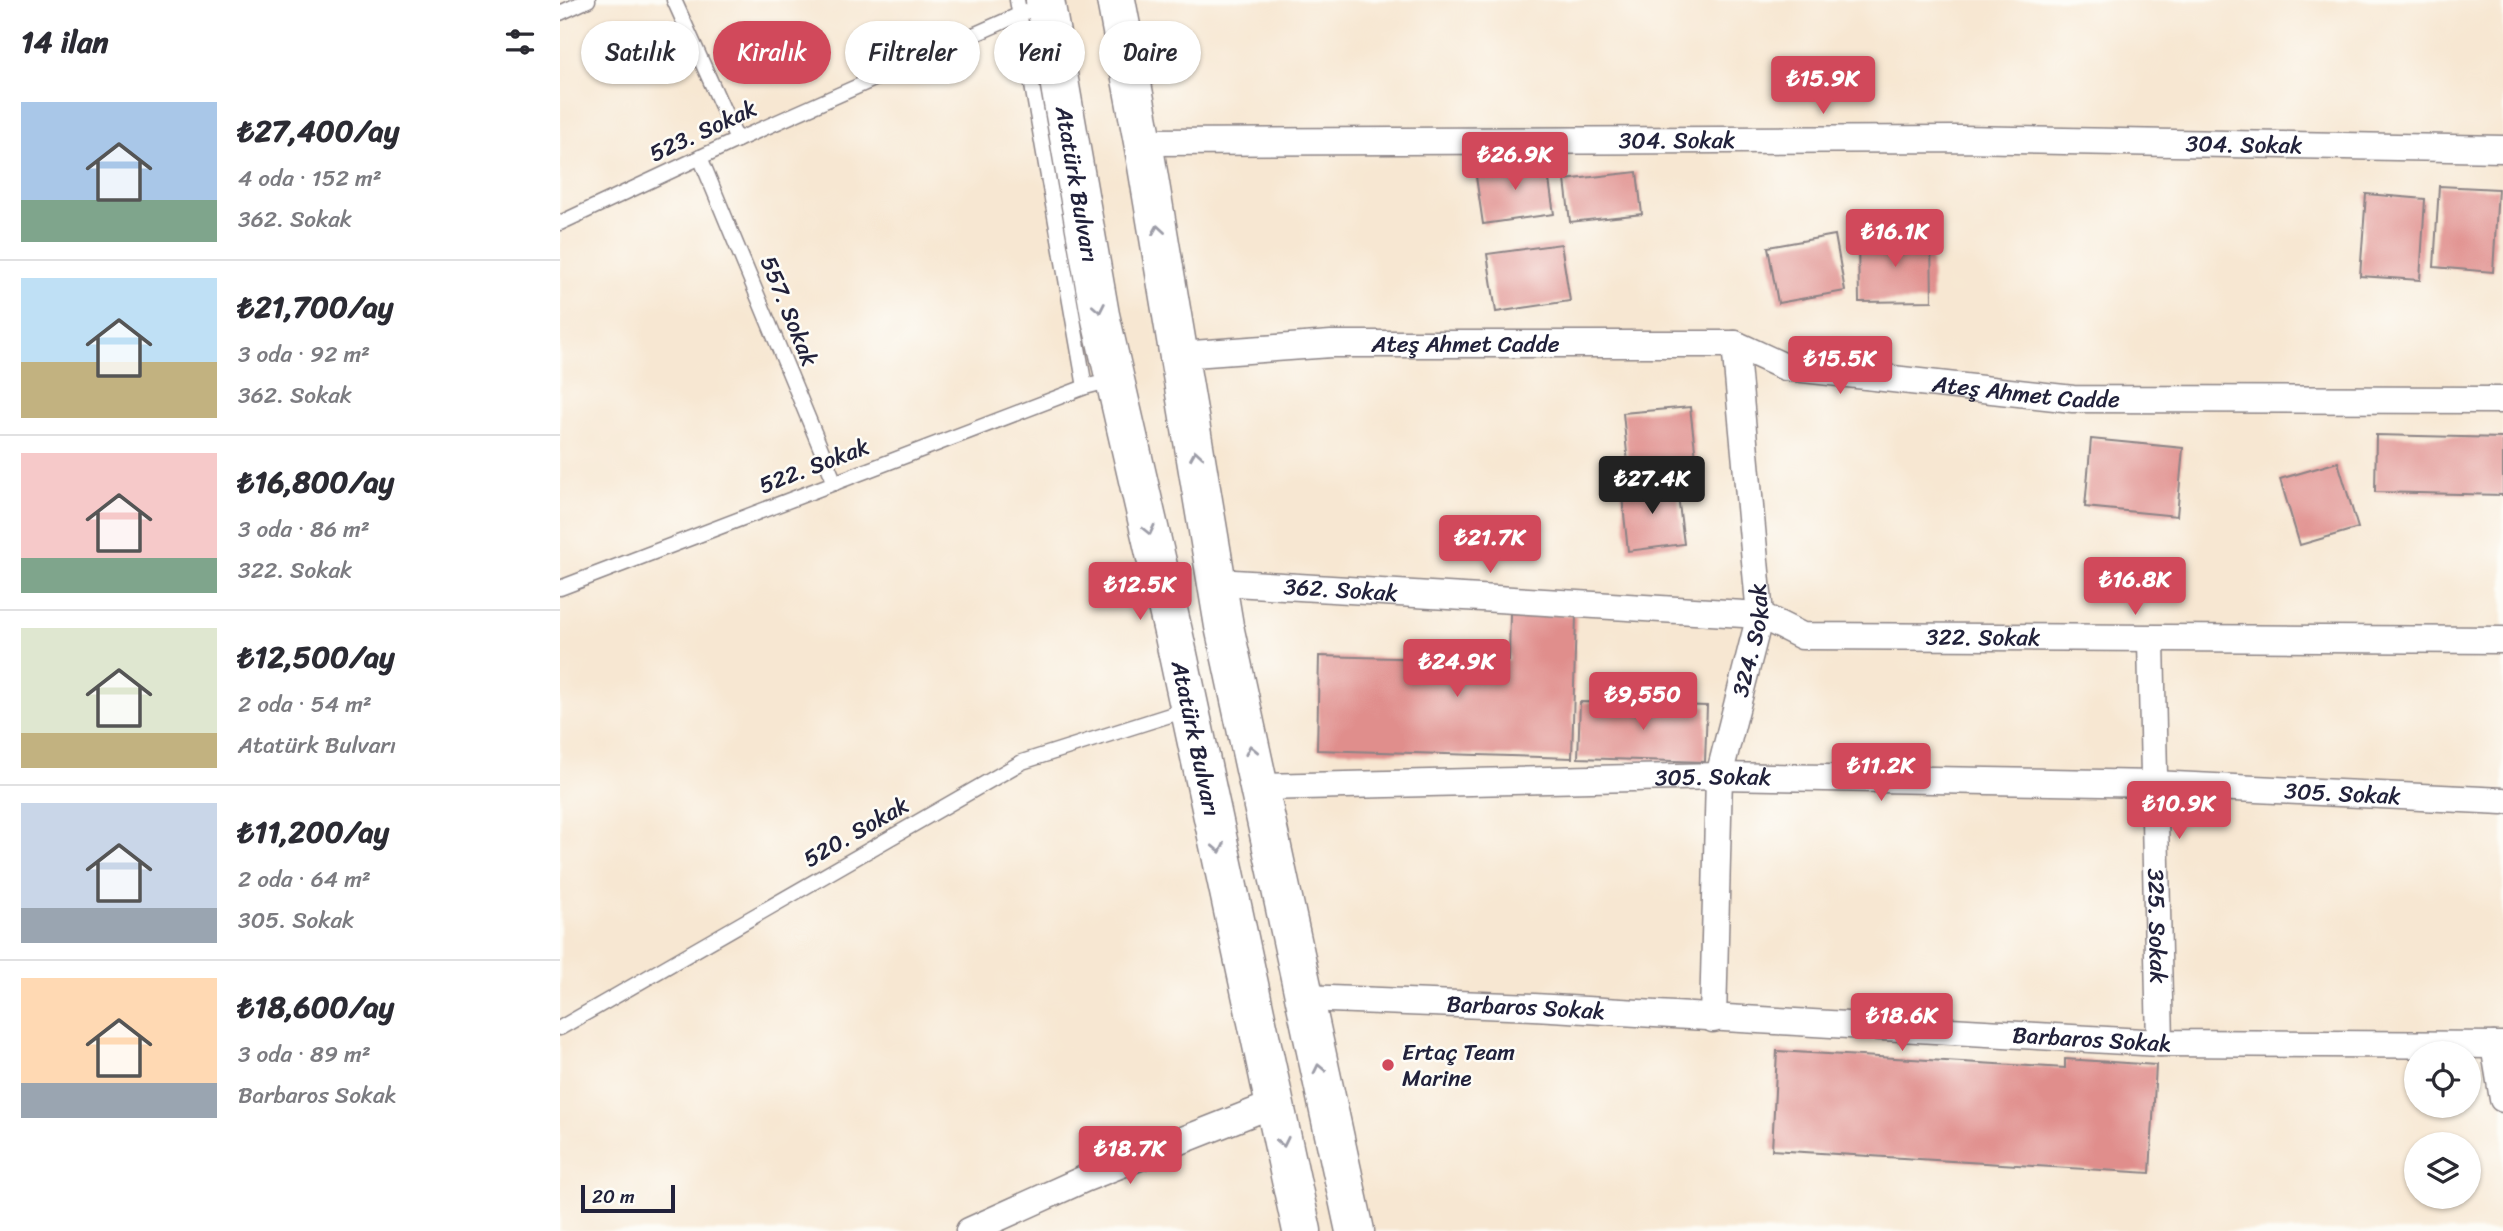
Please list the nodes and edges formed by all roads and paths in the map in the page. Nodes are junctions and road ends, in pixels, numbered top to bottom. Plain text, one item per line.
1 (588, 0) edge
2 (674, 0) edge
3 (1116, 0) edge
4 (1032, 4) edge
5 (560, 13) edge
6 (737, 140) junction
7 (1143, 142) junction
8 (2503, 149) edge
9 (700, 157) junction
10 (560, 223) edge
11 (1735, 344) junction
12 (1179, 355) junction
13 (1100, 383) junction
14 (2503, 400) edge
15 (835, 483) junction
16 (1217, 582) junction
17 (560, 588) edge
18 (1760, 615) junction
19 (2151, 640) junction
20 (2503, 640) edge
21 (1189, 709) junction
22 (1719, 776) junction
23 (2154, 784) junction
24 (1258, 787) junction
25 (2503, 801) edge
26 (1304, 998) junction
27 (1713, 1019) junction
28 (560, 1028) edge
29 (2160, 1043) junction
30 (2498, 1045) edge
31 (2503, 1099) edge
32 (1274, 1104) junction
33 (969, 1231) edge
34 (1302, 1231) edge
35 (1355, 1231) edge

1 - 5 lane
2 - 6 lane
3 - 7 main road
4 - 6 lane, 523. Sokak
4 - 13 main road, Atatürk Bulvarı
6 - 9 lane, 523. Sokak
7 - 8 street, 304. Sokak
12 -> 7 main road
9 - 10 lane, 523. Sokak
9 - 15 lane, 557. Sokak
11 - 12 street, Ateş Ahmet Cadde
11 - 14 street, Ateş Ahmet Cadde
11 - 18 street, 324. Sokak
16 -> 12 main road
13 - 15 lane, 522. Sokak
13 -> 21 main road, Atatürk Bulvarı
15 - 17 lane, 522. Sokak
16 - 18 street, 362. Sokak
24 -> 16 main road
18 - 19 street, 322. Sokak
18 - 22 street, 324. Sokak
19 - 20 street, 322. Sokak
19 - 23 street, 325. Sokak
21 - 28 lane, 520. Sokak
21 -> 32 main road, Atatürk Bulvarı
22 - 23 street, 305. Sokak
22 - 24 street, 305. Sokak
22 - 27 street, 324. Sokak
23 - 25 street, 305. Sokak
23 - 29 street, 325. Sokak
24 - 26 main road
26 - 27 street, Barbaros Sokak
35 -> 26 main road
27 - 29 street, Barbaros Sokak
29 - 30 street, Barbaros Sokak
30 - 31 street
32 - 33 street
32 -> 34 main road, Atatürk Bulvarı

